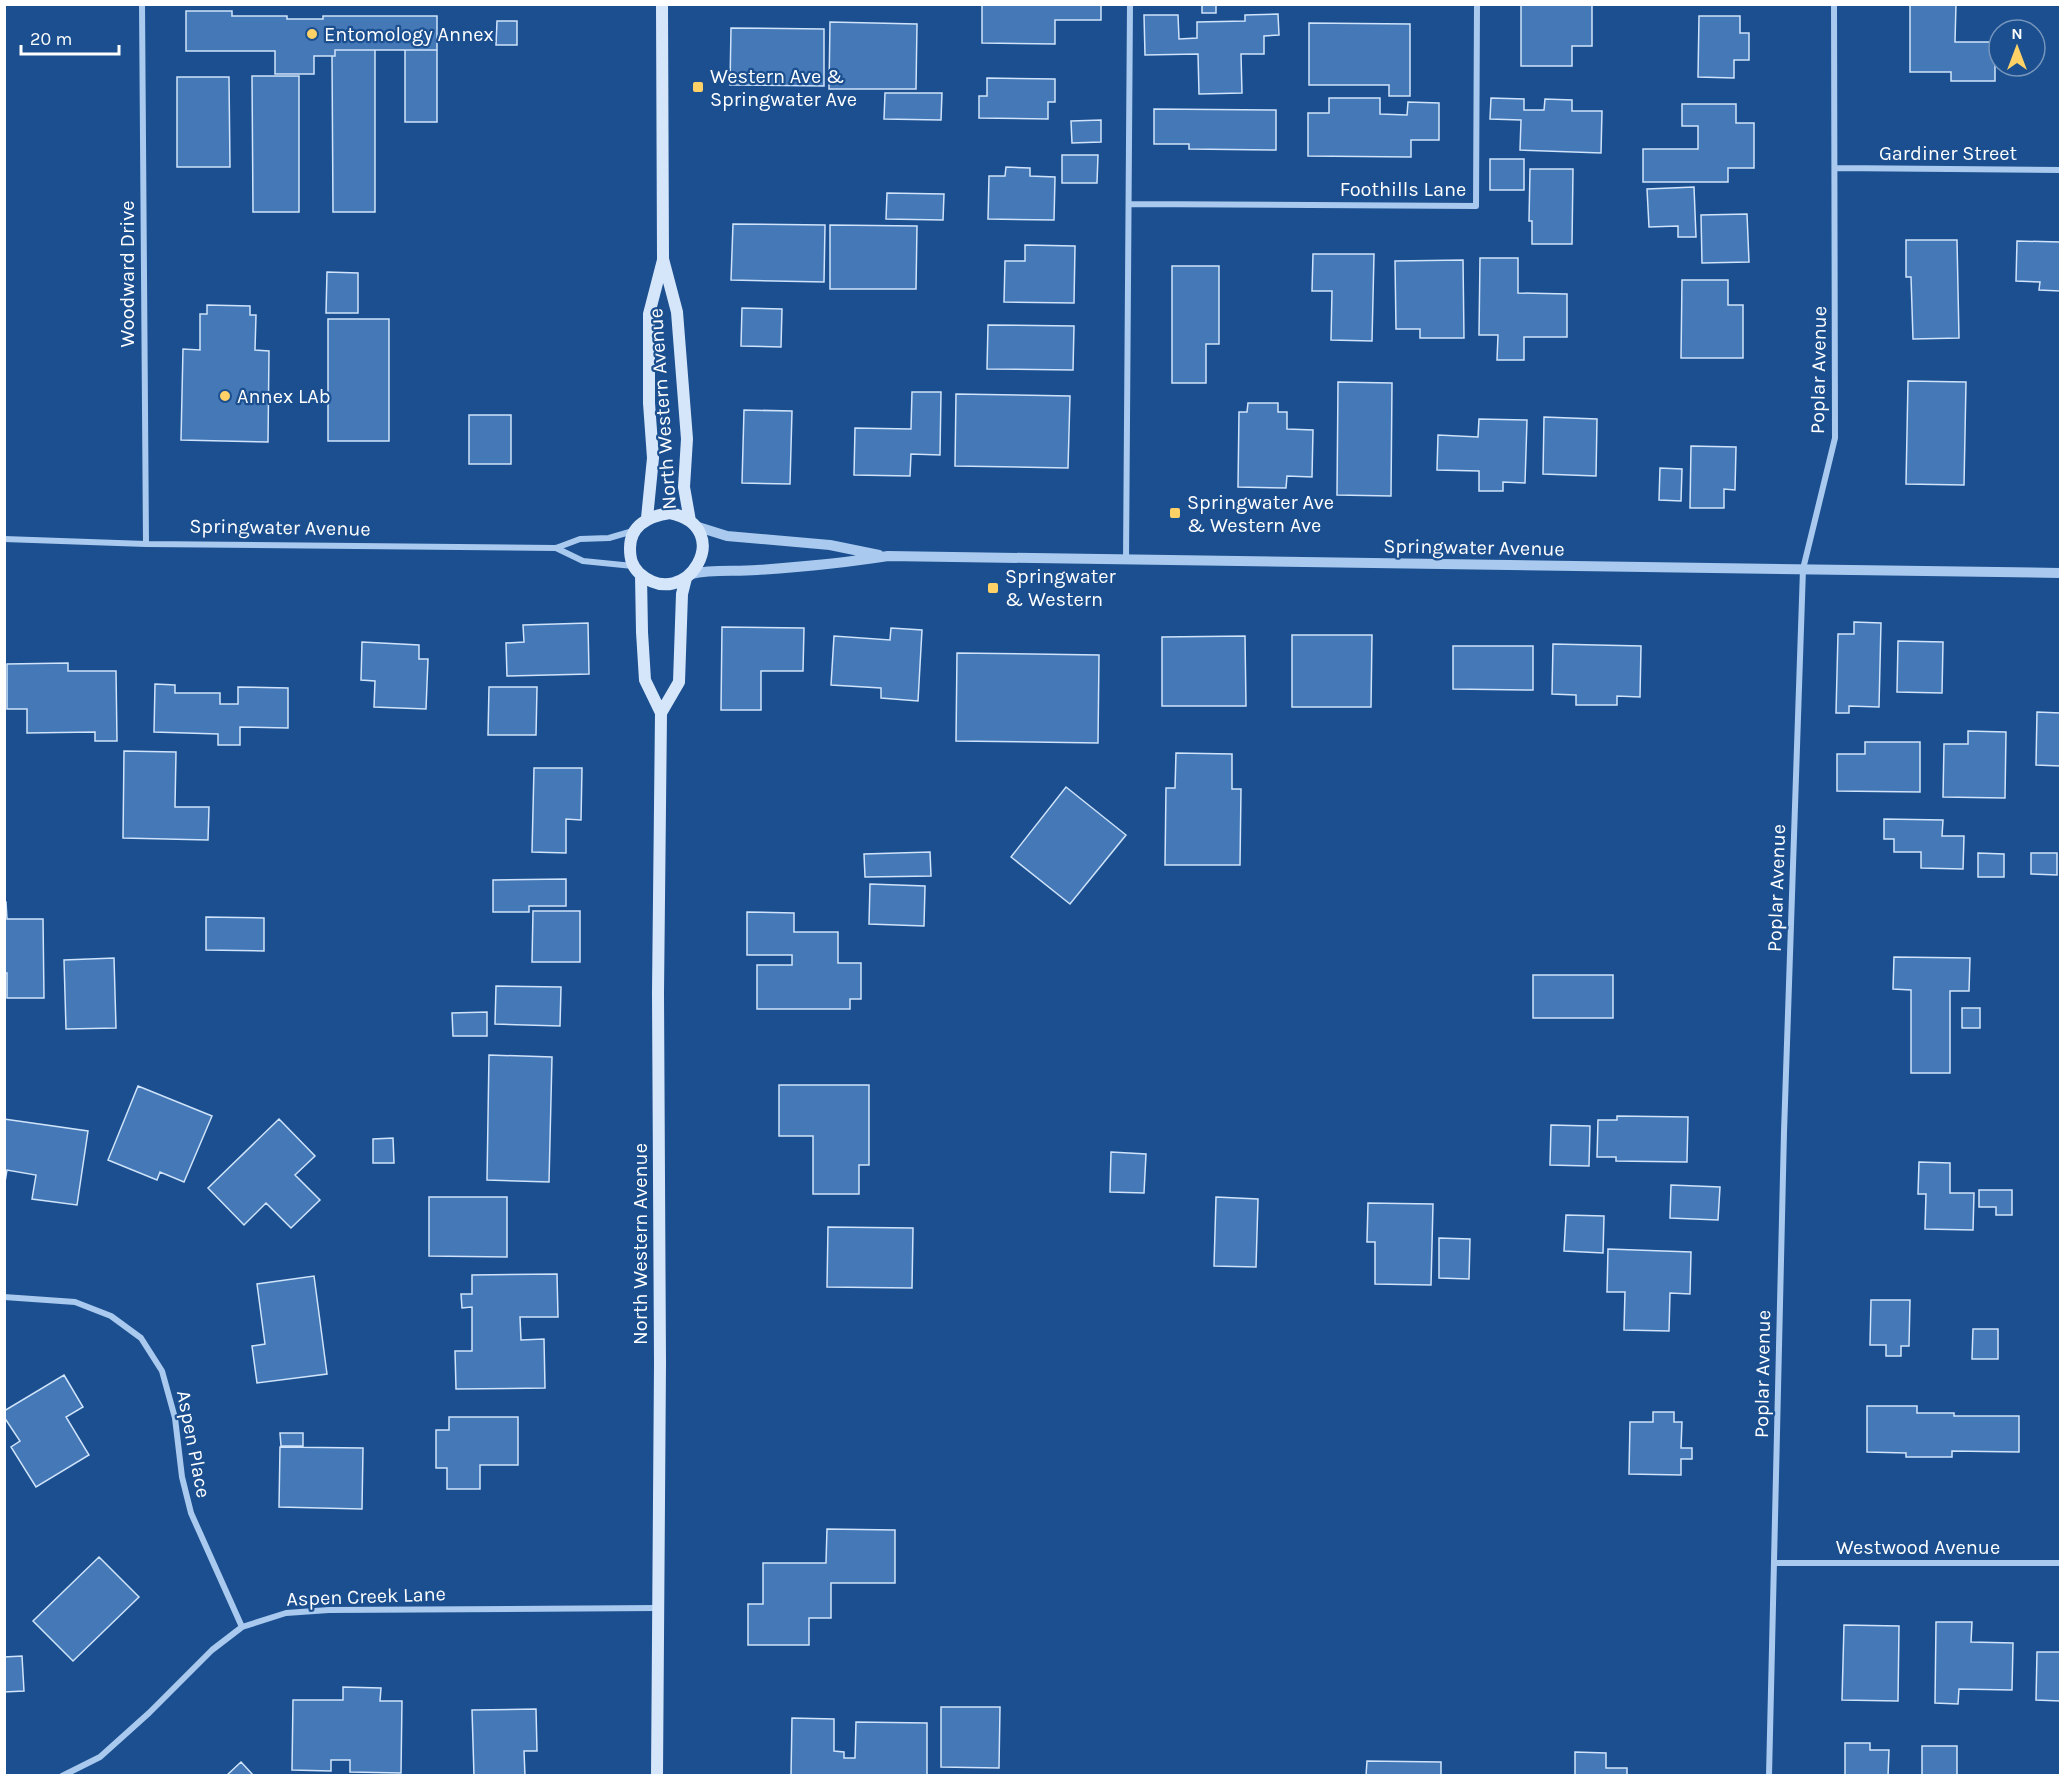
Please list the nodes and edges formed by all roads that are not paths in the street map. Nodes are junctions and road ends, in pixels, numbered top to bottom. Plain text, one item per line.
1 (142, 4) edge
2 (662, 4) edge
3 (1130, 4) edge
4 (1477, 4) edge
5 (1834, 4) edge
6 (1836, 168) junction
7 (2061, 170) edge
8 (1129, 204) junction
9 (663, 259) junction
10 (647, 518) junction
11 (692, 524) junction
12 (633, 531) junction
13 (4, 539) edge
14 (146, 544) junction
15 (556, 548) junction
16 (888, 556) junction
17 (1126, 560) junction
18 (1803, 569) junction
19 (637, 570) junction
20 (2061, 573) edge
21 (689, 576) junction
22 (661, 713) junction
23 (4, 1297) edge
24 (1775, 1563) junction
25 (2061, 1563) edge
26 (657, 1608) junction
27 (242, 1627) junction
28 (62, 1776) edge
29 (657, 1776) edge
30 (1769, 1776) edge

1 - 14 street, Woodward Drive
2 - 9 main road, North Western Avenue
3 - 8 street
4 - 8 street, Foothills Lane
5 - 6 street, Poplar Avenue
6 - 7 street, Gardiner Street
6 - 18 street, Poplar Avenue
8 - 17 street
9 - 10 main road, North Western Avenue
9 - 11 main road, North Western Avenue
10 - 11 main road, North Western Avenue
10 - 12 main road, North Western Avenue
11 - 16 street, Springwater Avenue
11 - 21 main road, North Western Avenue
12 - 15 street, Springwater Avenue
12 - 19 main road, North Western Avenue
13 - 14 street, Springwater Avenue
14 - 15 street, Springwater Avenue
15 - 19 street, Springwater Avenue
16 - 17 street, Springwater Avenue
16 - 21 street, Springwater Avenue
17 - 18 street, Springwater Avenue
18 - 20 street, Springwater Avenue
18 - 24 street, Poplar Avenue
19 - 21 main road
19 - 22 main road, North Western Avenue
21 - 22 main road, North Western Avenue
22 - 26 main road, North Western Avenue
23 - 27 street, Aspen Place
24 - 25 street, Westwood Avenue
24 - 30 street, Poplar Avenue
26 - 27 street, Aspen Creek Lane
26 - 29 main road, North Western Avenue
27 - 28 street, Aspen Creek Lane

